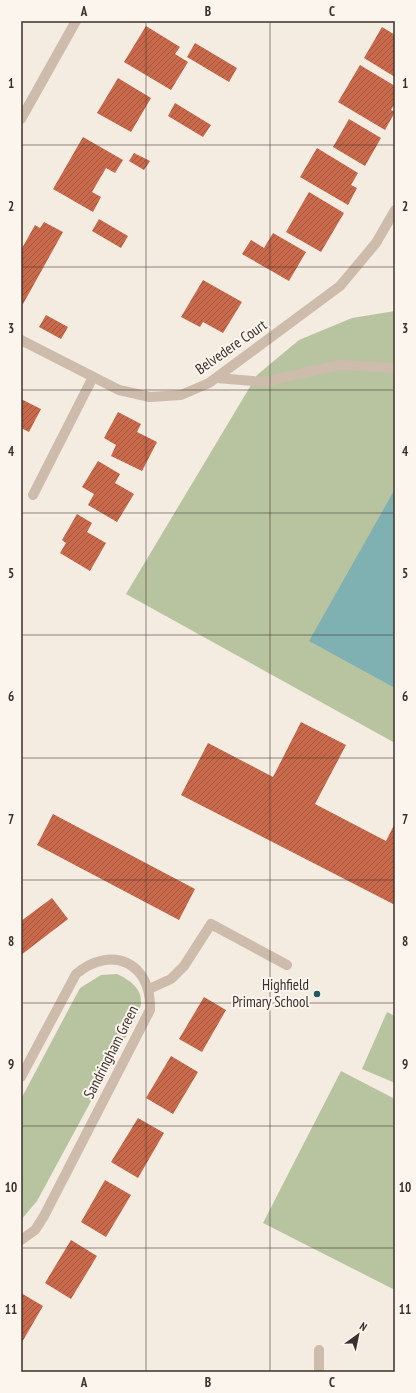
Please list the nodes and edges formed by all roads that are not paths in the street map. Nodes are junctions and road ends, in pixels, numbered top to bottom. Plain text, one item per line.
1 (76, 21) edge
2 (21, 119) edge
3 (395, 210) edge
4 (21, 340) edge
5 (395, 368) edge
6 (94, 377) junction
7 (216, 378) junction
8 (33, 495) dead end
9 (287, 965) dead end
10 (149, 989) junction
11 (21, 1077) edge
12 (21, 1240) edge
13 (319, 1350) dead end
14 (319, 1372) edge

1 - 2 street
3 - 7 street, Belvedere Court
4 - 6 street, Belvedere Court
5 - 7 street
6 - 7 street, Belvedere Court
6 - 8 street
9 - 10 street
10 - 11 street, Sandringham Green
10 - 12 street, Sandringham Green
13 - 14 street

